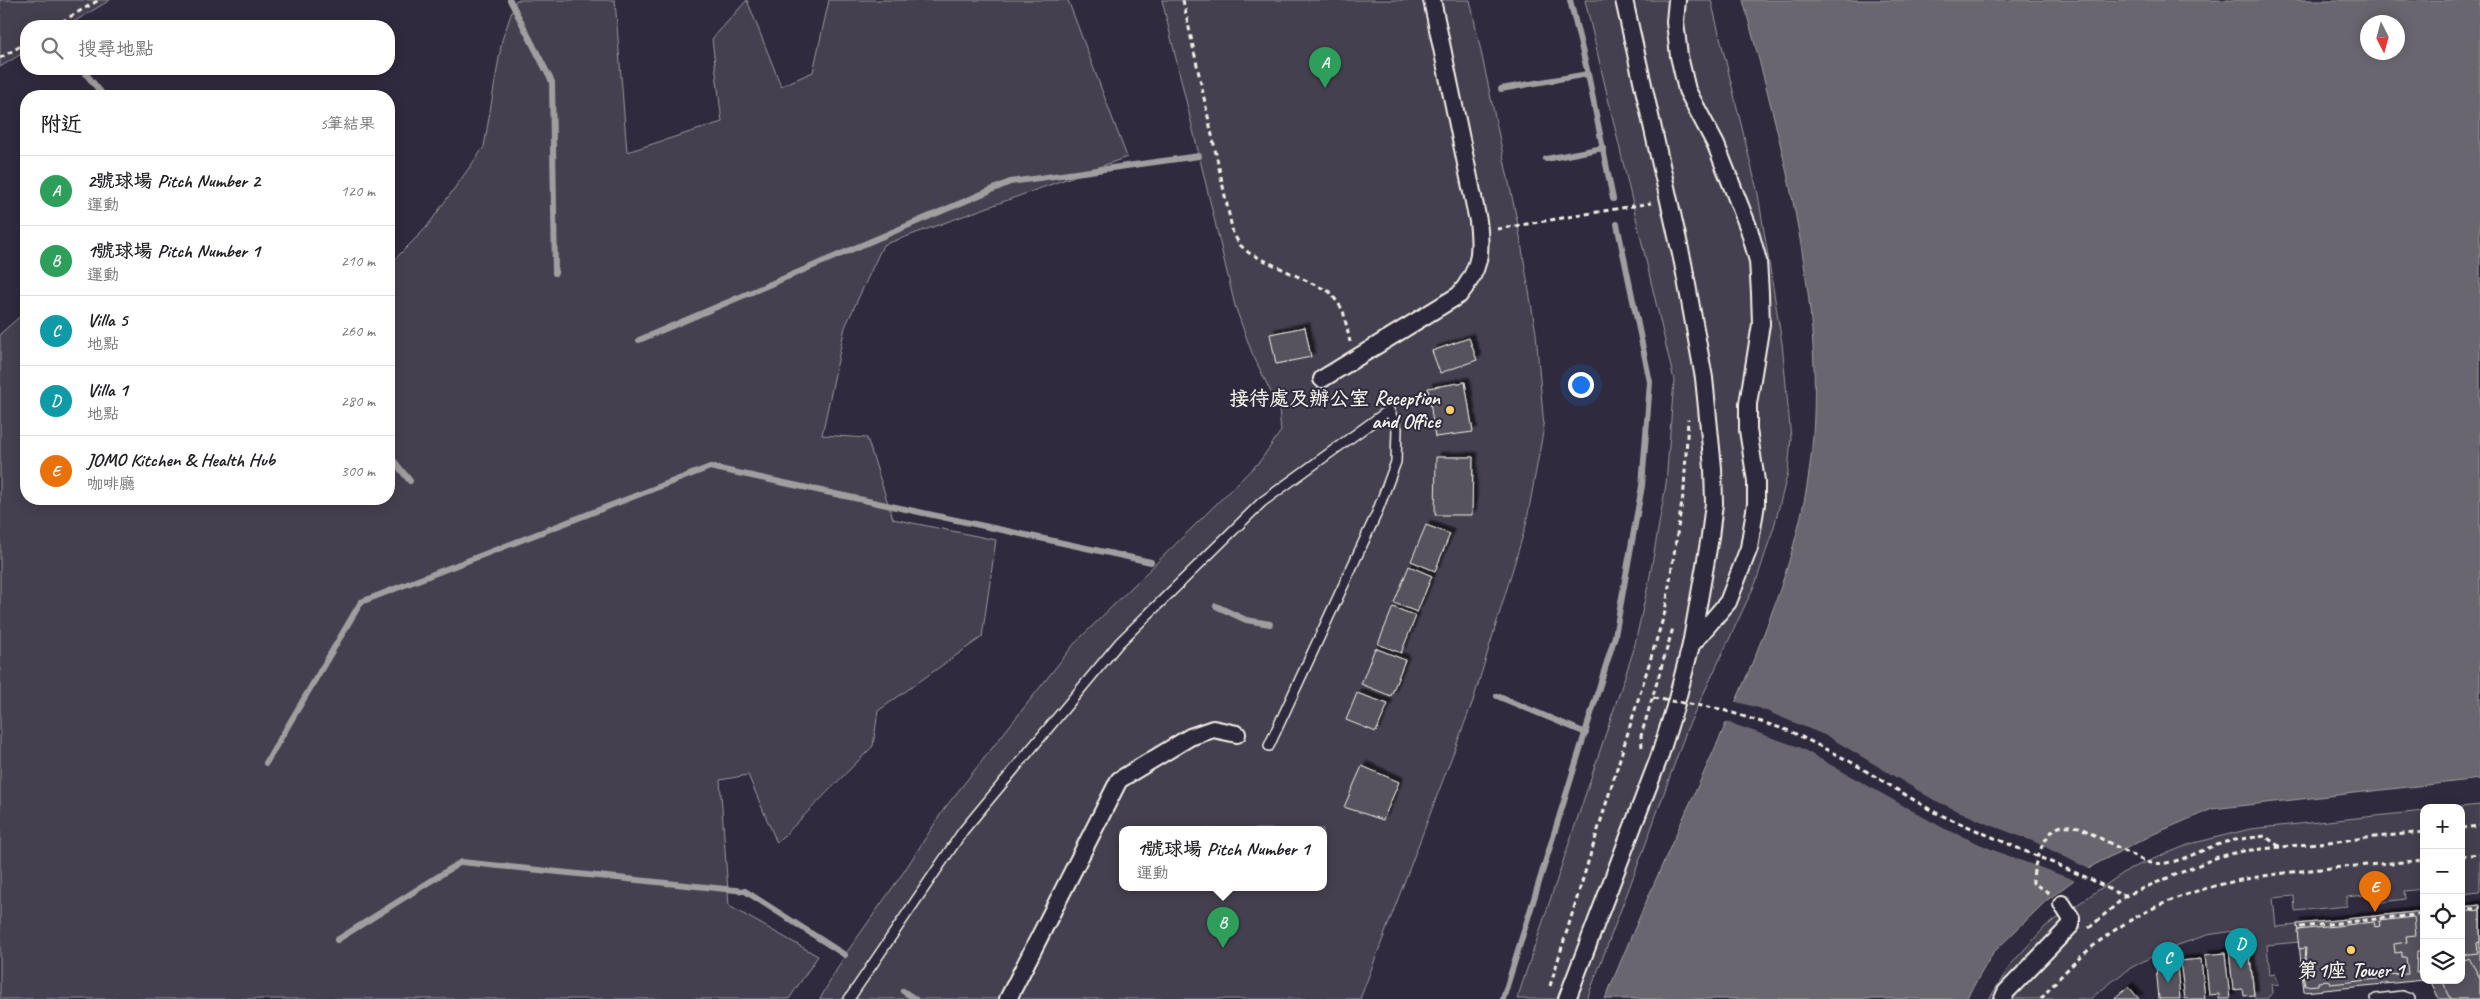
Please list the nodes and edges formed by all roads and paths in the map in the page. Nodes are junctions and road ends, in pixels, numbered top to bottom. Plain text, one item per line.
1 (99, 0) edge
2 (1183, 0) edge
3 (1432, 0) edge
4 (1624, 0) edge
5 (1677, 0) edge
6 (64, 20) edge
7 (20, 46) edge
8 (0, 58) edge
9 (1632, 206) dead end
10 (1518, 225) dead end
11 (1353, 360) junction
12 (1322, 379) dead end
13 (1688, 414) dead end
14 (1690, 645) junction
15 (1656, 687) dead end
16 (1653, 698) junction
17 (1237, 734) dead end
18 (1641, 736) dead end
19 (1268, 746) dead end
20 (2480, 826) edge
21 (2465, 828) edge
22 (2420, 832) edge
23 (2280, 847) junction
24 (2480, 854) edge
25 (2465, 856) edge
26 (2420, 860) edge
27 (2062, 904) joint
28 (2480, 908) edge
29 (2465, 910) edge
30 (2420, 914) edge
31 (2300, 926) dead end
32 (1548, 990) dead end
33 (849, 999) edge
34 (1008, 999) edge
35 (1567, 999) edge
36 (2003, 999) edge
37 (2041, 999) edge
38 (2376, 999) edge
39 (2410, 999) edge

1 - 6 path
2 - 11 path
3 - 11 street
4 - 14 street
5 - 14 street
7 - 8 path
9 - 10 path
11 - 12 street
13 - 32 path
14 - 35 street
15 - 16 path
16 - 18 path
16 - 23 path, bridge
17 - 34 street
19 - 33 lane
20 - 21 path
22 - 23 path
23 - 27 path
24 - 25 path
26 - 37 path
27 - 36 street
28 - 29 path
30 - 31 path
38 - 39 lane

